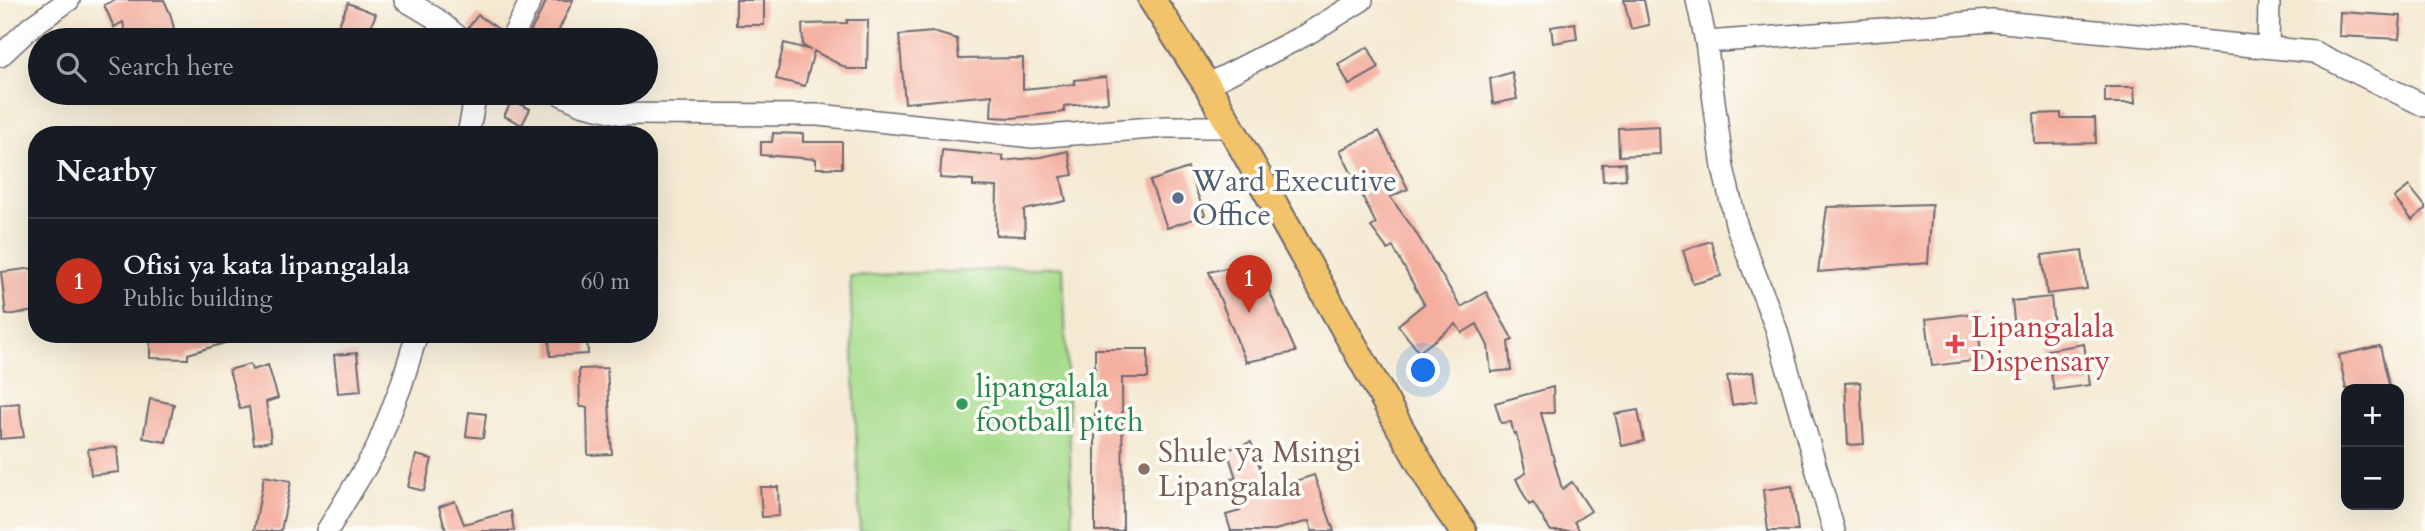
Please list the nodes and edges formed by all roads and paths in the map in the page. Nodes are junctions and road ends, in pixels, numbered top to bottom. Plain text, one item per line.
1 (69, 0) edge
2 (405, 0) edge
3 (531, 0) edge
4 (1152, 0) edge
5 (1362, 0) edge
6 (1697, 0) edge
7 (2269, 0) edge
8 (30, 28) edge
9 (447, 28) edge
10 (517, 28) edge
11 (28, 30) edge
12 (1706, 42) junction
13 (2268, 47) junction
14 (0, 56) edge
15 (1207, 85) junction
16 (474, 105) edge
17 (585, 105) edge
18 (2425, 106) edge
19 (470, 126) edge
20 (1230, 127) junction
21 (414, 343) edge
22 (327, 531) edge
23 (1463, 531) edge
24 (1834, 531) edge

1 - 8 street
2 - 9 street
3 - 10 street
4 - 15 main road
5 - 15 street
6 - 12 street
7 - 13 street
11 - 14 street
12 - 13 street
12 - 24 street
13 - 18 street
15 - 20 main road
16 - 19 street
17 - 20 street
20 - 23 main road
21 - 22 street

